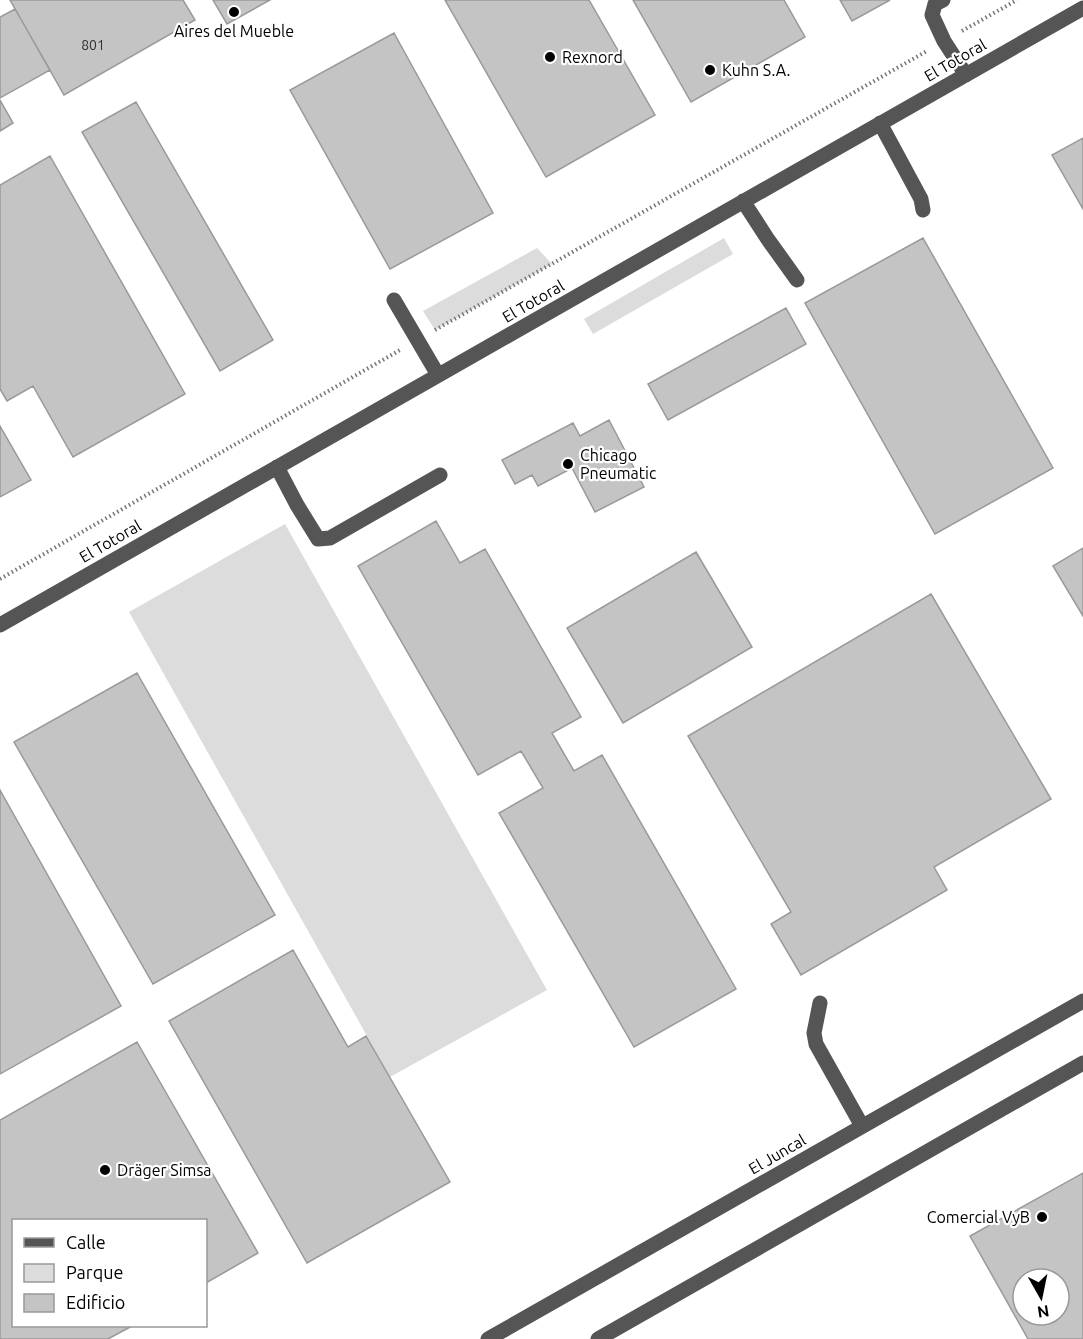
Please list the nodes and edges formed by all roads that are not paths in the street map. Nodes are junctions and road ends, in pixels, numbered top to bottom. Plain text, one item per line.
1 (943, 0) edge
2 (1083, 8) edge
3 (966, 75) junction
4 (880, 123) junction
5 (743, 201) junction
6 (923, 210) dead end
7 (797, 280) dead end
8 (394, 300) dead end
9 (438, 375) junction
10 (277, 467) junction
11 (440, 475) dead end
12 (0, 625) edge
13 (1083, 1001) edge
14 (819, 1004) dead end
15 (1083, 1063) edge
16 (862, 1126) junction
17 (488, 1339) edge
18 (598, 1339) edge

1 - 3 street
2 - 3 street, El Totoral
3 - 4 street, El Totoral
4 - 5 street, El Totoral
4 - 6 street
5 - 7 street
5 - 9 street, El Totoral
8 - 9 street
9 - 10 street, El Totoral
10 - 11 street
10 - 12 street, El Totoral
13 - 16 street, El Juncal
14 - 16 street
15 - 18 street
16 - 17 street, El Juncal

